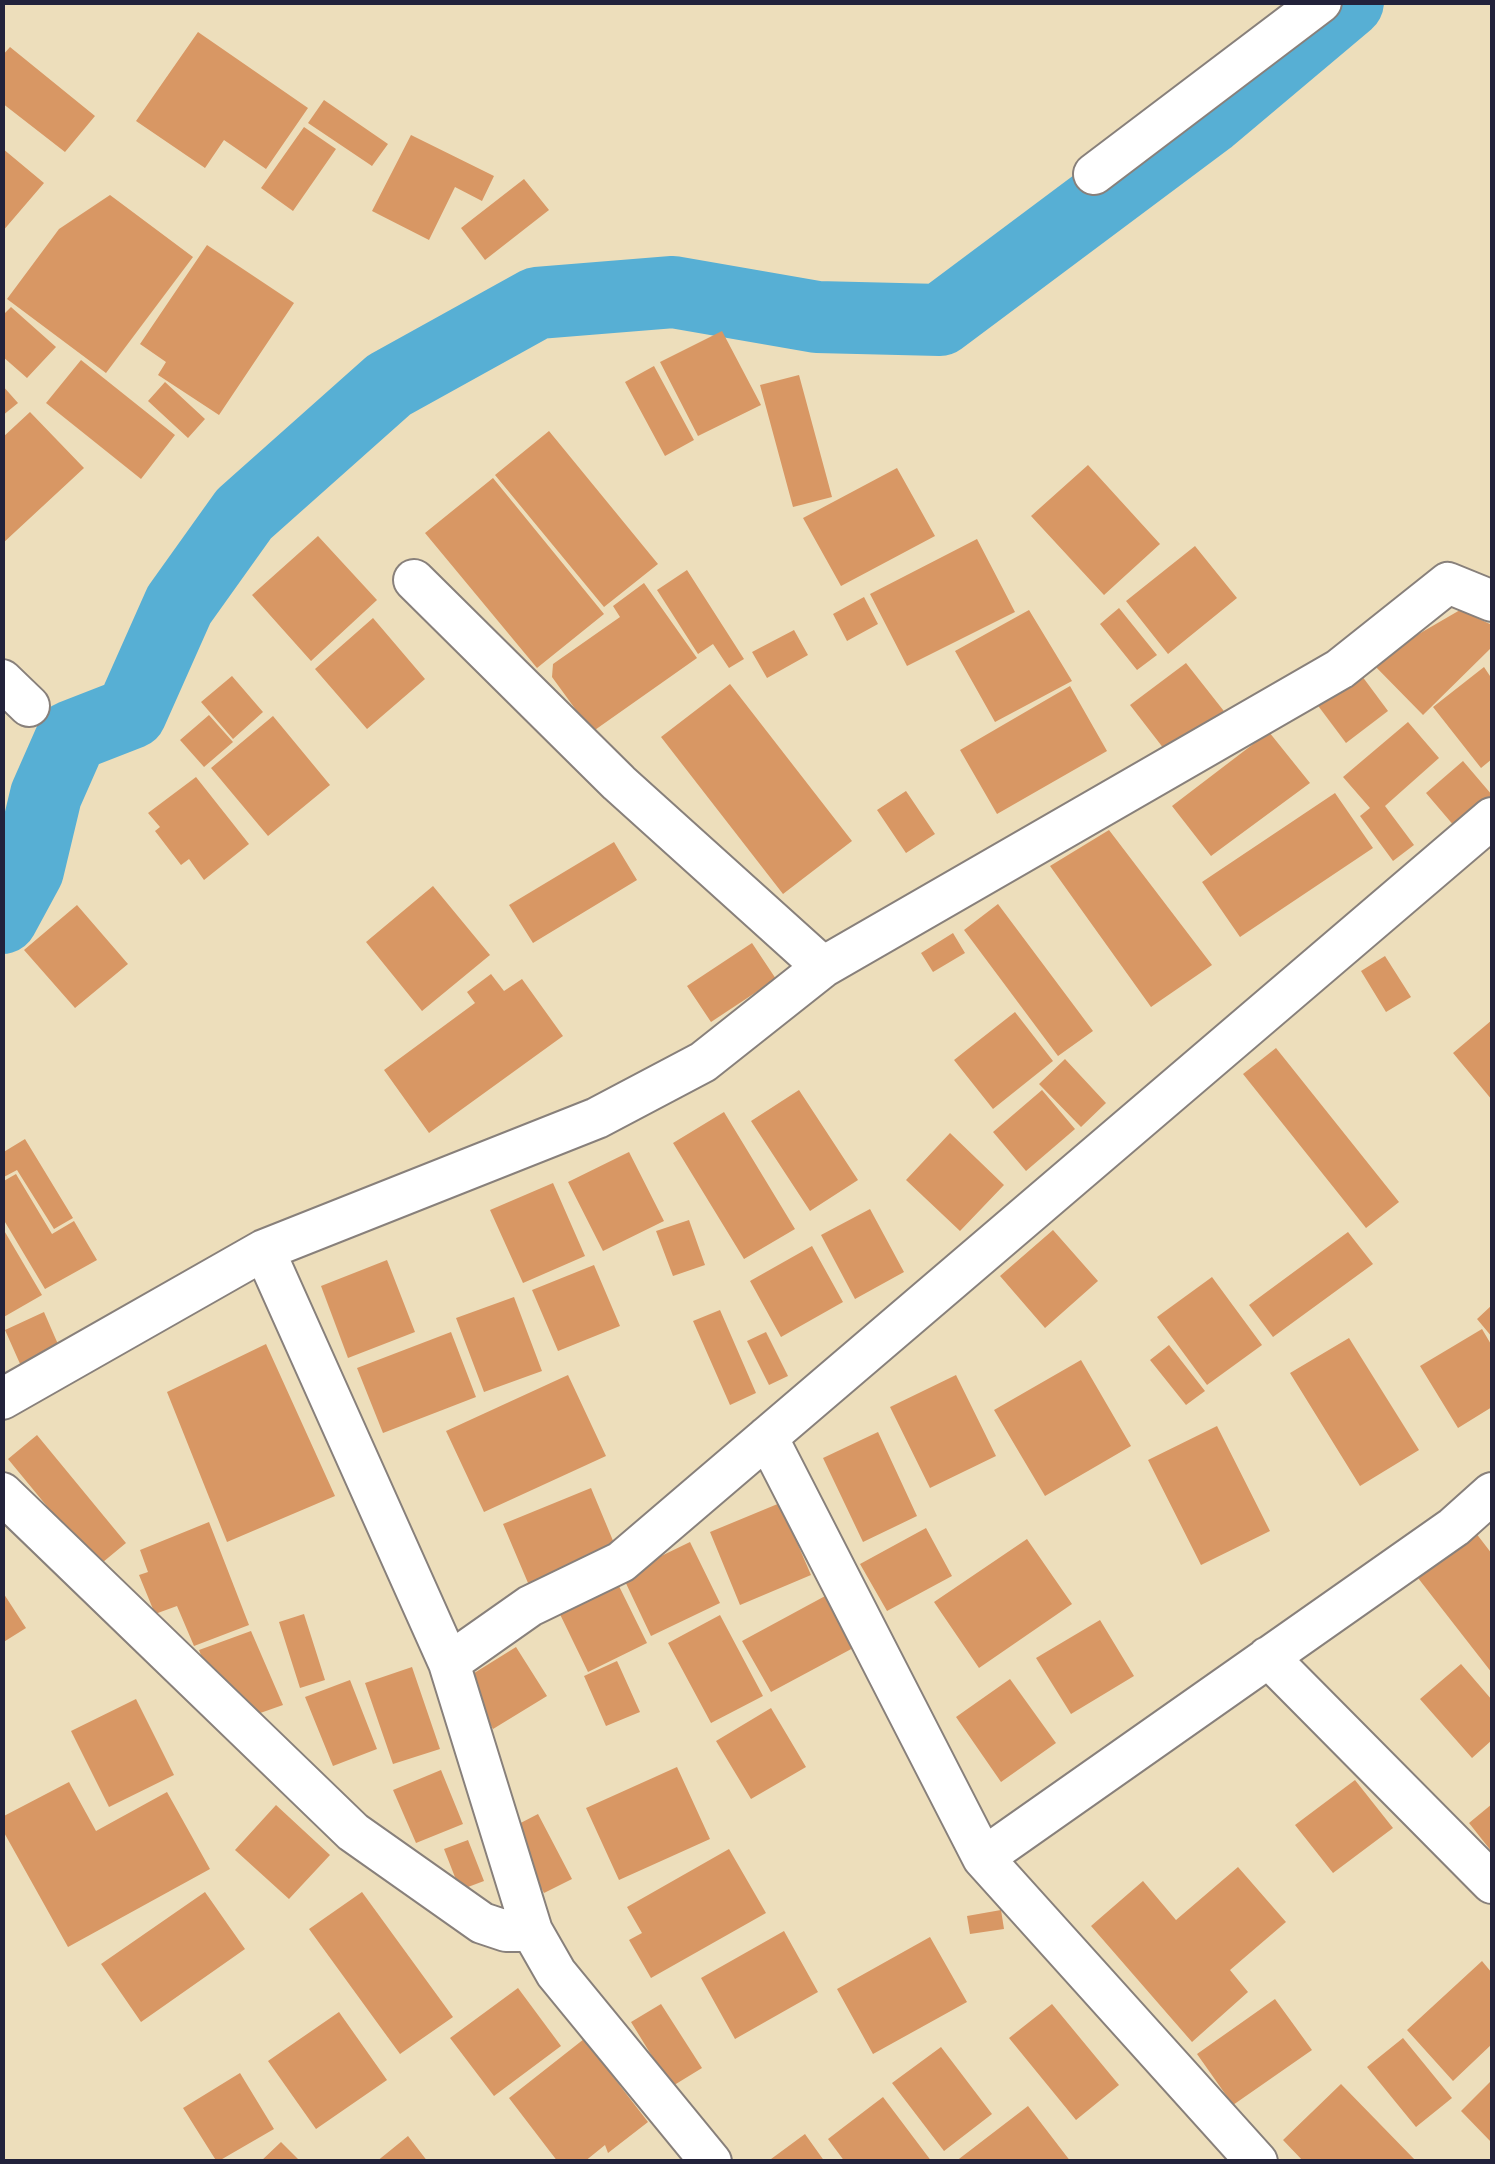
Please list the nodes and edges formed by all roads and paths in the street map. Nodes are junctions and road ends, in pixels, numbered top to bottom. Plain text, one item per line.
1 (1321, 2) edge
2 (1094, 174) dead end
3 (414, 580) dead end
4 (1492, 601) edge
5 (1492, 818) edge
6 (822, 967) junction
7 (264, 1250) junction
8 (2, 1398) edge
9 (767, 1437) junction
10 (2, 1493) edge
11 (1492, 1493) edge
12 (1268, 1658) junction
13 (449, 1663) junction
14 (983, 1858) junction
15 (1492, 1883) edge
16 (532, 1931) junction
17 (710, 2162) edge
18 (1257, 2162) edge

1 - 2 street
3 - 6 street
4 - 6 street
5 - 9 street
6 - 7 street
7 - 8 street
7 - 13 street
9 - 13 street
9 - 14 street
10 - 16 street
11 - 12 street
12 - 14 street
12 - 15 street
13 - 16 street
14 - 18 street
16 - 17 street

